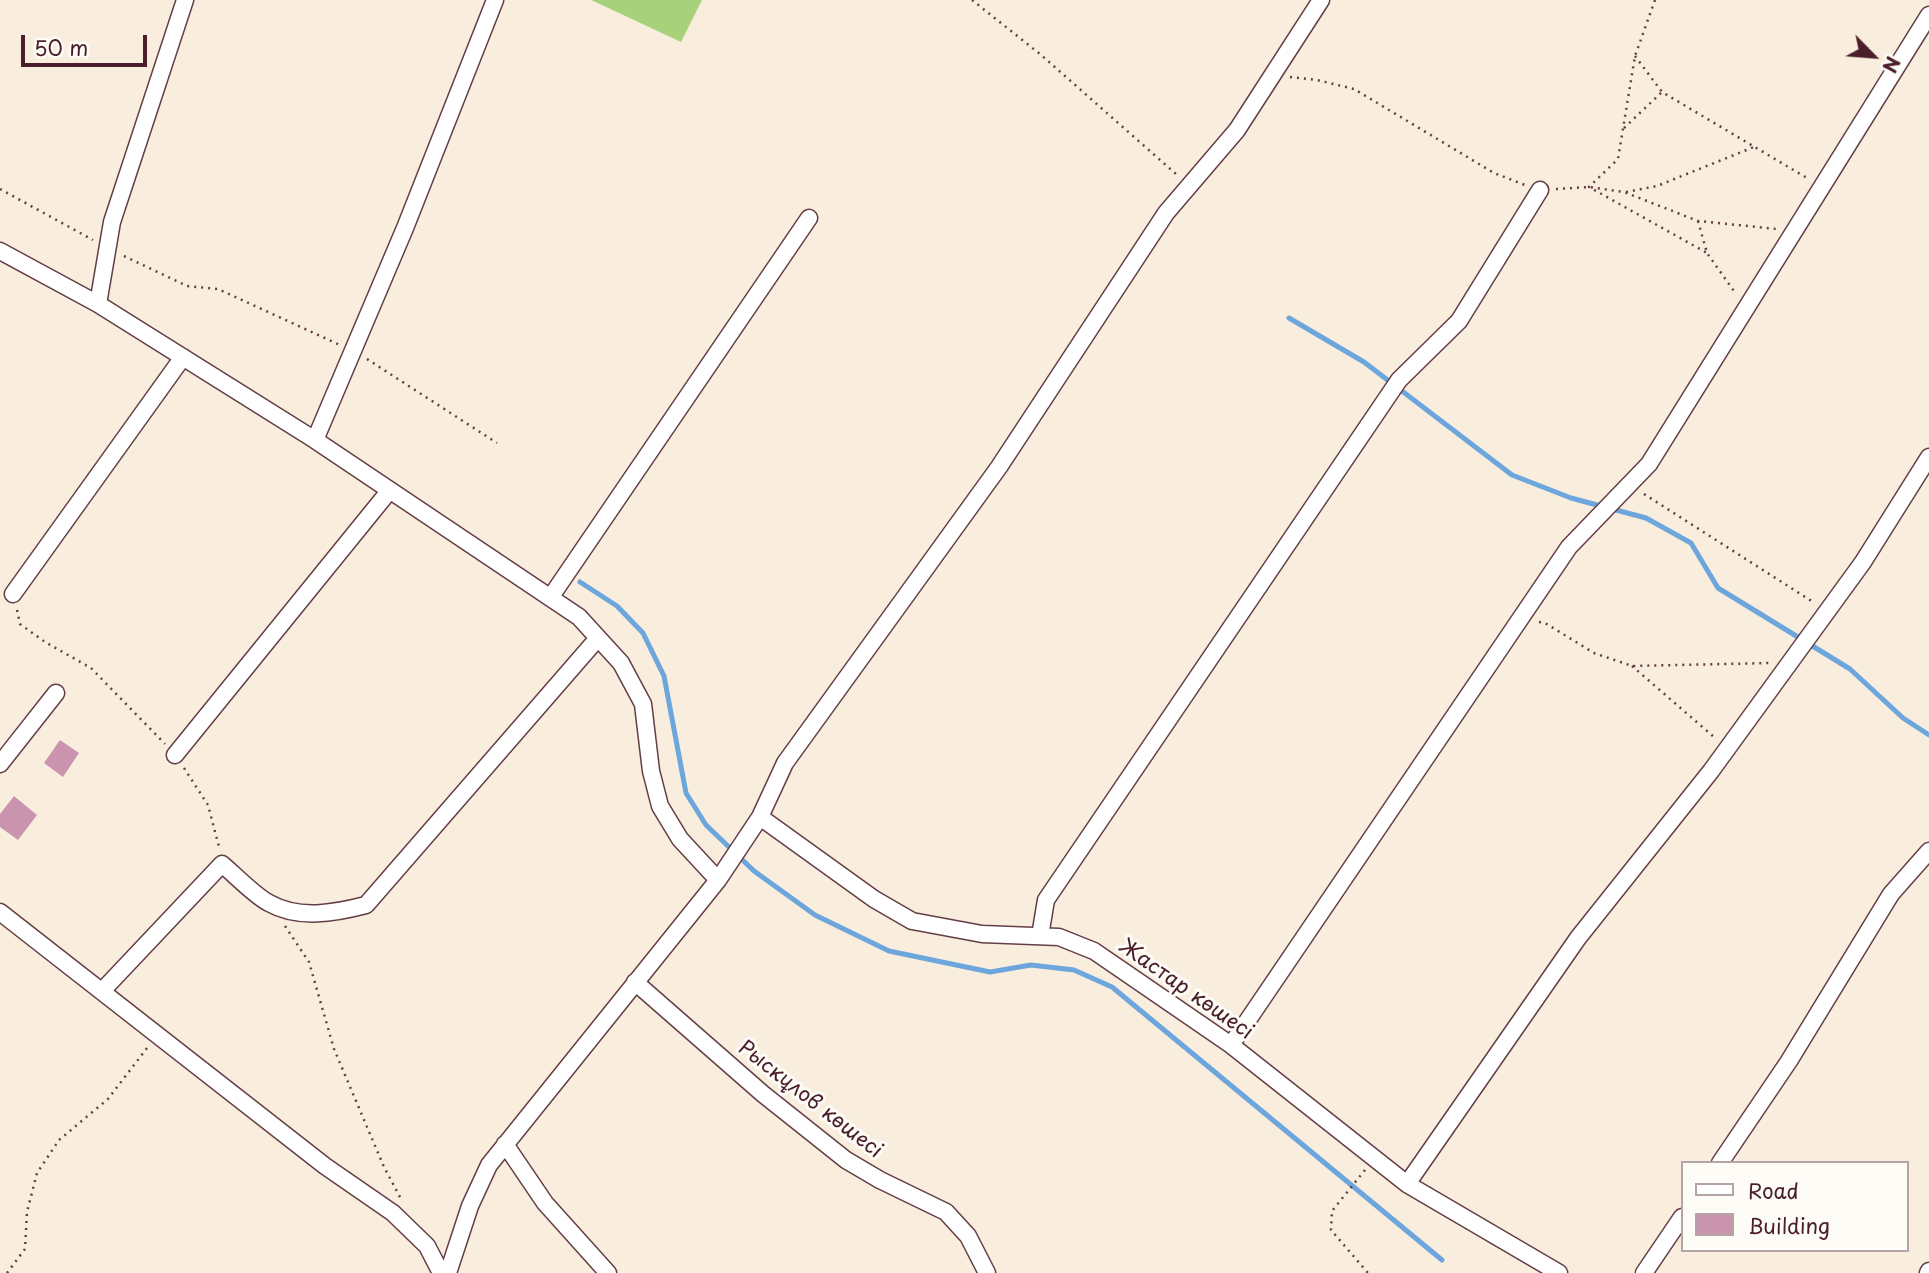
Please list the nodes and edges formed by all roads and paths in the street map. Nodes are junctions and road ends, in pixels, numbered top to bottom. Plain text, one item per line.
1 (185, 0) edge
2 (495, 0) edge
3 (972, 0) edge
4 (1321, 0) edge
5 (1655, 0) edge
6 (1929, 15) edge
7 (1635, 56) junction
8 (1272, 76) junction
9 (1662, 92) junction
10 (1623, 129) junction
11 (1754, 147) junction
12 (1189, 186) junction
13 (1589, 187) junction
14 (1822, 187) junction
15 (0, 189) edge
16 (1540, 190) junction
17 (1624, 192) junction
18 (809, 218) dead end
19 (1698, 220) junction
20 (1795, 231) junction
21 (107, 248) junction
22 (0, 251) edge
23 (1707, 253) junction
24 (98, 303) junction
25 (1746, 309) junction
26 (353, 351) junction
27 (183, 356) junction
28 (315, 440) junction
29 (496, 443) dead end
30 (1929, 457) edge
31 (1630, 485) junction
32 (390, 490) junction
33 (13, 594) joint
34 (550, 598) junction
35 (1828, 611) junction
36 (1522, 617) junction
37 (598, 638) junction
38 (1790, 663) junction
39 (1632, 666) junction
40 (56, 693) dead end
41 (1727, 749) junction
42 (175, 755) junction
43 (0, 764) edge
44 (760, 817) junction
45 (1929, 850) edge
46 (222, 864) junction
47 (718, 880) junction
48 (269, 904) junction
49 (0, 912) edge
50 (1040, 936) junction
51 (635, 982) junction
52 (102, 991) junction
53 (157, 1035) junction
54 (1231, 1045) junction
55 (505, 1144) junction
56 (1374, 1159) junction
57 (1721, 1161) edge
58 (1407, 1184) junction
59 (402, 1201) dead end
60 (1680, 1220) edge
61 (7, 1273) edge
62 (442, 1273) edge
63 (448, 1273) edge
64 (608, 1273) edge
65 (987, 1273) edge
66 (1368, 1273) edge
67 (1559, 1273) edge
68 (1644, 1273) edge

1 - 21 street
2 - 26 street
3 - 12 path
4 - 8 street
5 - 7 path
6 - 14 street
7 - 9 path
7 - 10 path
8 - 12 street
8 - 16 path
9 - 10 path
9 - 11 path
10 - 13 path
11 - 14 path
11 - 17 path
12 - 44 street
13 - 16 path
13 - 17 path
13 - 23 path
14 - 20 street
15 - 21 path
16 - 50 street
17 - 19 path
18 - 34 street
19 - 20 path
19 - 23 path
20 - 25 street
21 - 24 street
21 - 26 path
22 - 24 street
23 - 25 path
24 - 27 street
25 - 31 street
26 - 28 street
26 - 29 path
27 - 28 street
27 - 33 street
28 - 32 street
30 - 35 street
31 - 35 path
31 - 36 street
32 - 34 street
32 - 42 street
33 - 42 path
34 - 37 street
35 - 38 street
36 - 39 path
36 - 54 street
37 - 47 street
37 - 48 street
38 - 39 path
38 - 41 street
39 - 41 path
40 - 43 street
41 - 58 street
42 - 46 path
44 - 47 street
44 - 50 street, Жастар көшесі
45 - 57 street
46 - 48 street
46 - 52 street
47 - 51 street
48 - 59 path
49 - 52 street
50 - 54 street, Жастар көшесі
51 - 55 street
51 - 65 street, Рыскұлов көшесі
52 - 53 street
53 - 61 path
53 - 62 street
54 - 56 street, Жастар көшесі
55 - 63 street
55 - 64 street
56 - 58 street, Жастар көшесі
56 - 66 path
58 - 67 street, Жастар көшесі
60 - 68 street

